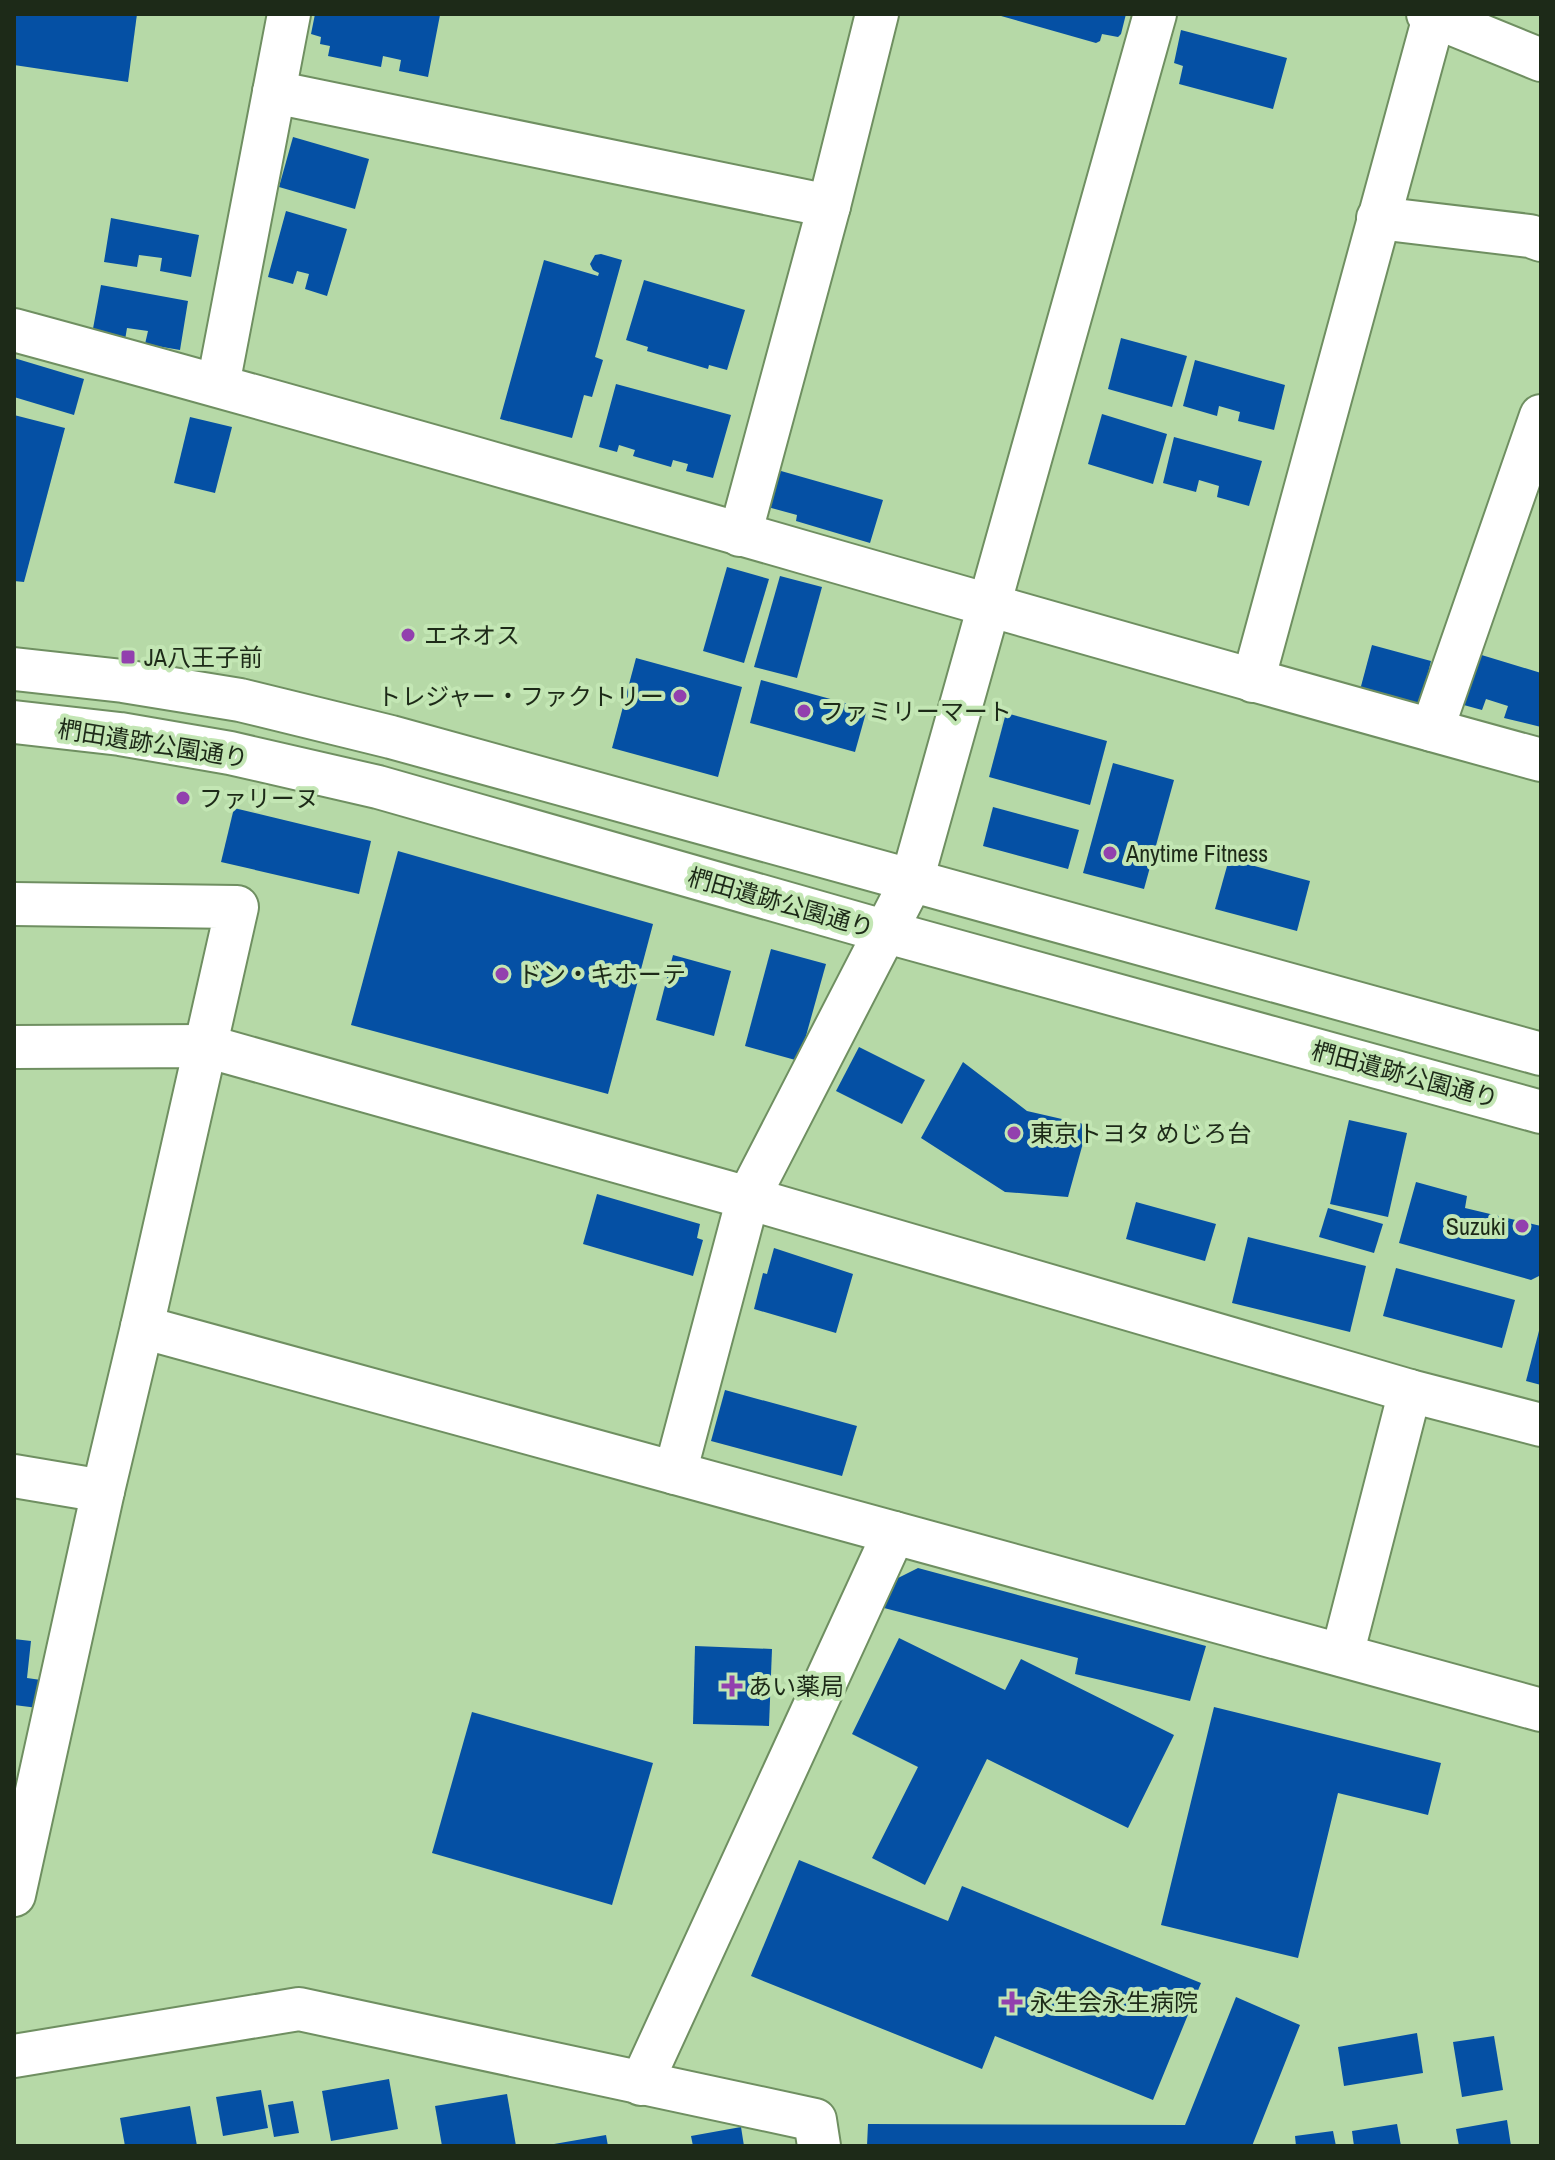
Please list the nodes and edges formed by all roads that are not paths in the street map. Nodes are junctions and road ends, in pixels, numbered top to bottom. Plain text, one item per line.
1 (289, 14) edge
2 (877, 14) edge
3 (1155, 14) edge
4 (1431, 15) edge
5 (1541, 60) edge
6 (274, 92) junction
7 (829, 206) junction
8 (1378, 218) junction
9 (1541, 240) edge
10 (14, 330) edge
11 (218, 385) junction
12 (1541, 416) edge
13 (740, 535) junction
14 (989, 605) junction
15 (14, 669) edge
16 (1253, 681) junction
17 (14, 722) edge
18 (1432, 730) junction
19 (1541, 760) edge
20 (912, 880) junction
21 (14, 904) edge
22 (887, 932) junction
23 (206, 1046) junction
24 (14, 1047) edge
25 (1541, 1054) edge
26 (1541, 1112) edge
27 (748, 1198) junction
28 (142, 1327) junction
29 (1410, 1391) junction
30 (1541, 1425) edge
31 (675, 1473) junction
32 (14, 1476) edge
33 (103, 1491) junction
34 (894, 1533) junction
35 (1342, 1655) junction
36 (1541, 1710) edge
37 (14, 1895) edge
38 (14, 2056) edge
39 (641, 2084) junction
40 (819, 2146) edge

1 - 6 street
2 - 7 street
3 - 14 street
4 - 5 street
4 - 8 street
6 - 7 street
6 - 11 street
7 - 13 street
8 - 9 street
8 - 16 street
10 - 11 street
11 - 13 street
12 - 18 street
13 - 14 street
14 - 16 street
14 - 20 street
15 - 20 street
16 - 18 street
17 - 22 street, 椚田遺跡公園通り
18 - 19 street
20 - 22 street
20 - 25 street
21 - 23 street
22 - 26 street, 椚田遺跡公園通り
22 - 27 street
23 - 24 street
23 - 27 street
23 - 28 street
27 - 29 street
27 - 31 street
28 - 31 street
28 - 33 street
29 - 30 street
29 - 35 street
31 - 34 street
32 - 33 street
33 - 37 street
34 - 35 street
34 - 39 street
35 - 36 street
38 - 39 street
39 - 40 street

